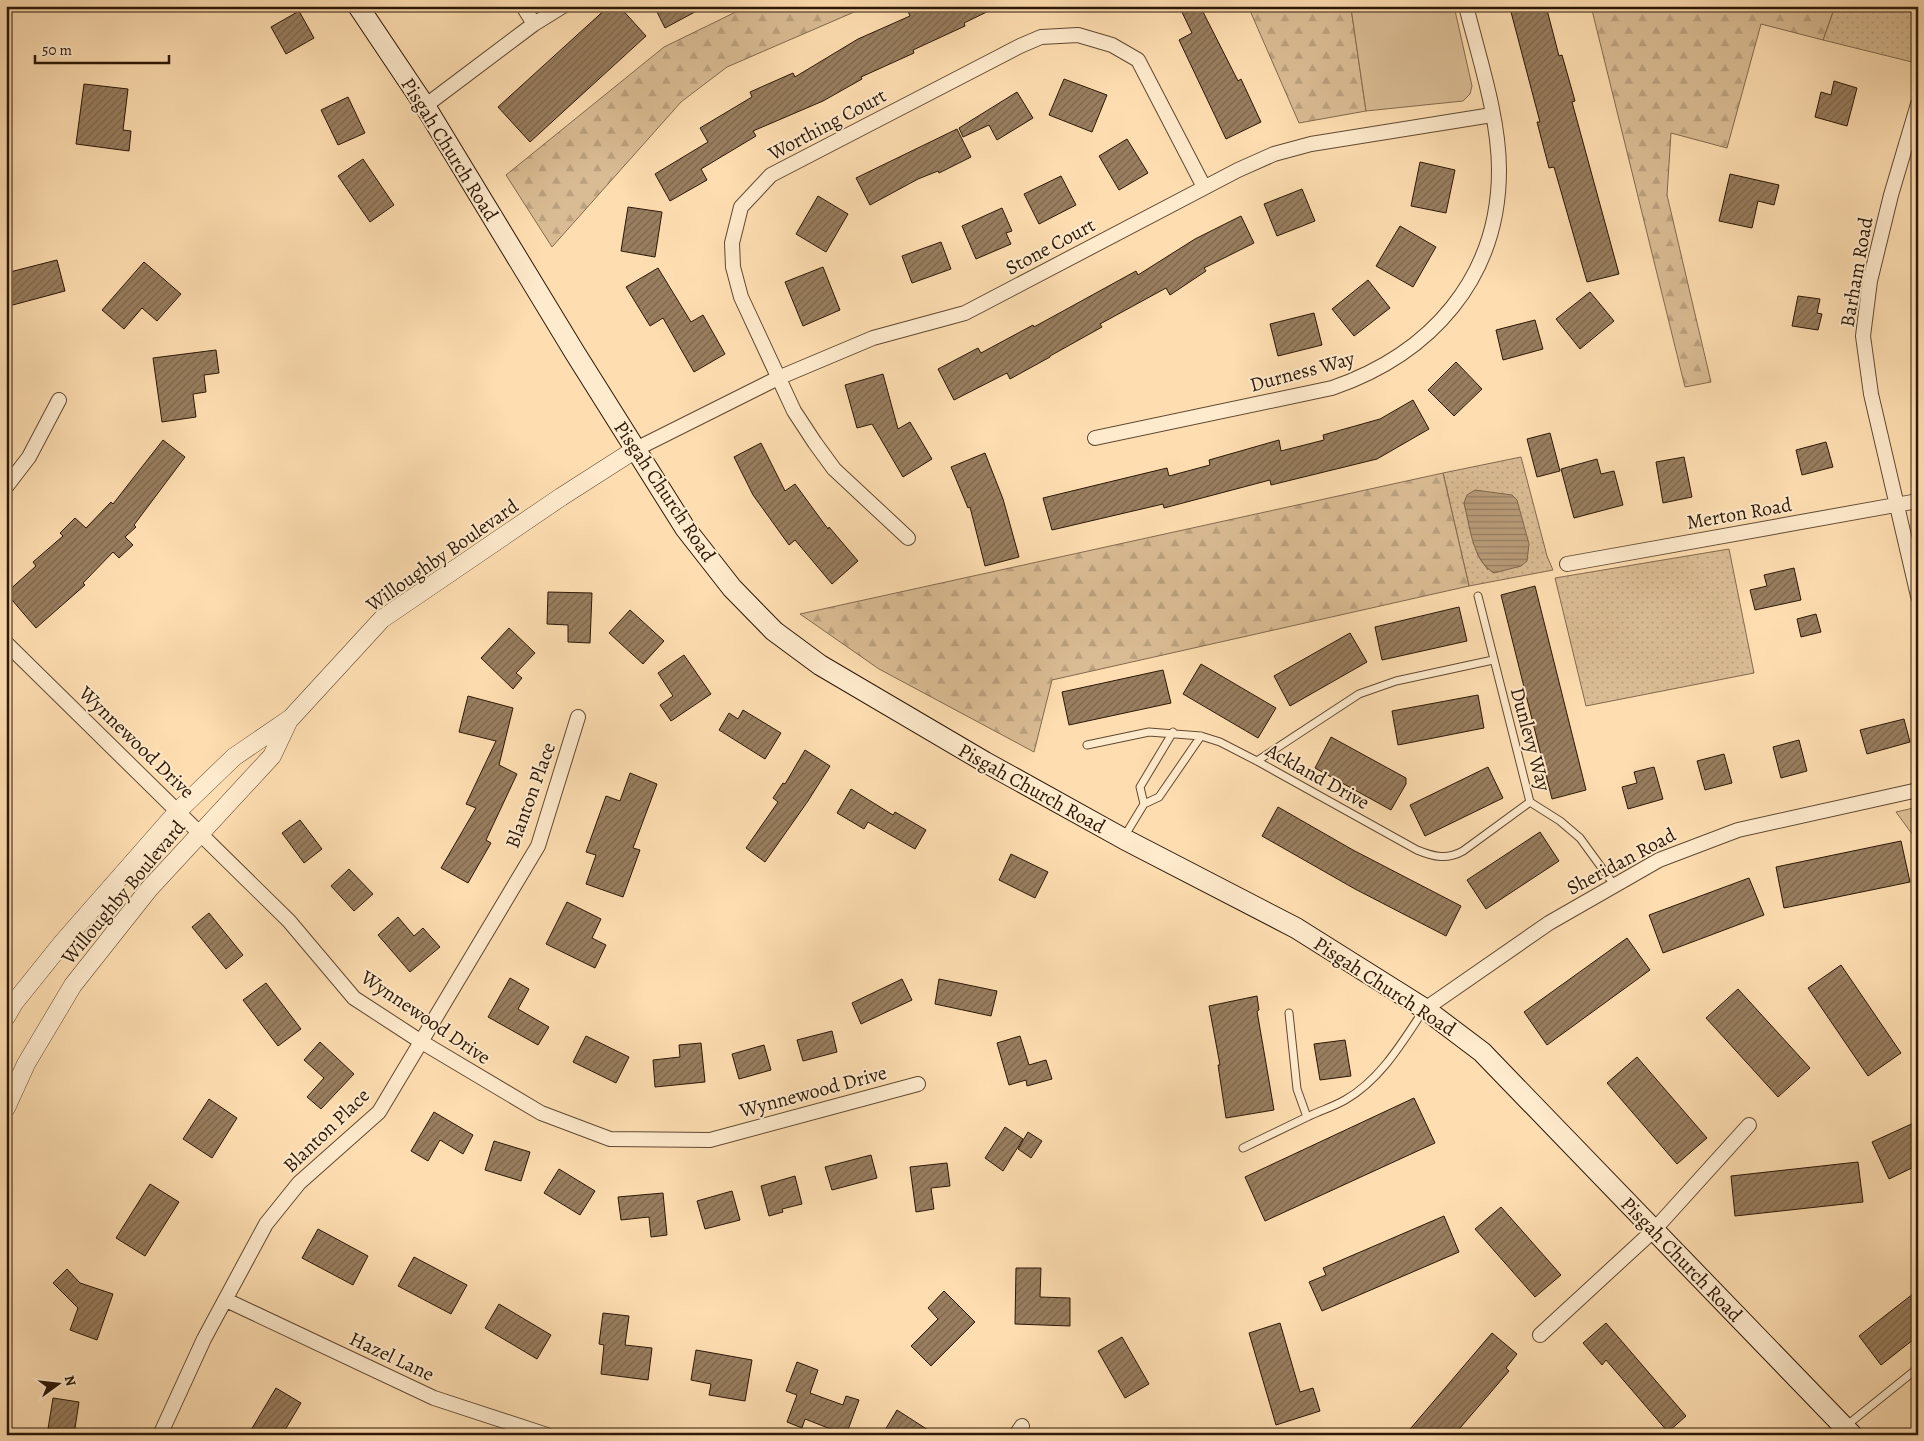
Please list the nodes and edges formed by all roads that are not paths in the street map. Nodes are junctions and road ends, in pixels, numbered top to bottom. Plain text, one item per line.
1 (358, 6) edge
2 (523, 6) edge
3 (563, 6) edge
4 (1466, 6) edge
5 (534, 24) junction
6 (1918, 104) edge
7 (425, 106) junction
8 (1492, 115) junction
9 (1204, 187) junction
10 (778, 378) junction
11 (59, 400) dead end
12 (1095, 438) dead end
13 (636, 449) junction
14 (6, 487) edge
15 (1918, 501) edge
16 (1896, 505) junction
17 (908, 538) dead end
18 (1567, 564) dead end
19 (1478, 596) dead end
20 (1918, 596) edge
21 (6, 643) edge
22 (1494, 660) junction
23 (578, 717) dead end
24 (290, 718) junction
25 (1173, 732) junction
26 (1201, 736) junction
27 (1087, 745) dead end
28 (1258, 761) junction
29 (1918, 790) edge
30 (1530, 802) junction
31 (1144, 804) junction
32 (178, 811) junction
33 (200, 834) junction
34 (1124, 839) junction
35 (1615, 886) junction
36 (1425, 1009) junction
37 (1289, 1013) dead end
38 (6, 1016) edge
39 (420, 1041) junction
40 (918, 1084) dead end
41 (6, 1108) edge
42 (1307, 1117) junction
43 (1749, 1125) dead end
44 (1243, 1148) dead end
45 (1654, 1230) junction
46 (226, 1300) junction
47 (1540, 1335) dead end
48 (1918, 1368) edge
49 (1848, 1431) edge
50 (160, 1435) edge
51 (547, 1435) edge

1 - 7 main road, Pisgah Church Road
2 - 5 street
3 - 5 street
4 - 8 street, Durness Way
5 - 7 street
6 - 16 street, Barham Road
7 - 13 main road, Pisgah Church Road
8 - 9 street, Stone Court
8 - 12 street, Durness Way
9 - 10 street, Stone Court
9 - 10 street, Worthing Court
10 - 13 street, Stone Court
10 - 17 street, Worthing Court
11 - 14 street
13 - 24 street, Willoughby Boulevard
13 - 34 main road, Pisgah Church Road
15 - 16 street, Merton Road
16 - 18 street, Merton Road
16 - 20 street, Barham Road
19 - 22 lane, Dunlevy Way
21 - 32 street, Wynnewood Drive
22 - 28 lane
22 - 30 lane, Dunlevy Way
23 - 39 street, Blanton Place
24 - 32 street, Willoughby Boulevard
24 - 33 street, Willoughby Boulevard
25 - 26 lane, Ackland Drive
25 - 27 lane, Ackland Drive
25 - 31 lane
26 - 28 lane, Ackland Drive
26 - 31 lane
28 - 30 lane, Ackland Drive
29 - 35 street, Sheridan Road
30 - 35 lane, Dunlevy Way
31 - 34 lane
32 - 33 street, Wynnewood Drive
32 - 38 street, Willoughby Boulevard
33 - 39 street, Wynnewood Drive
33 - 41 street, Willoughby Boulevard
34 - 36 main road, Pisgah Church Road
35 - 36 street, Sheridan Road
36 - 42 lane
36 - 45 main road, Pisgah Church Road
37 - 42 lane
39 - 40 street, Wynnewood Drive
39 - 46 street, Blanton Place
42 - 44 lane
43 - 45 street
45 - 47 street
45 - 49 main road, Pisgah Church Road
46 - 50 street, Blanton Place
46 - 51 street, Hazel Lane
48 - 49 lane

